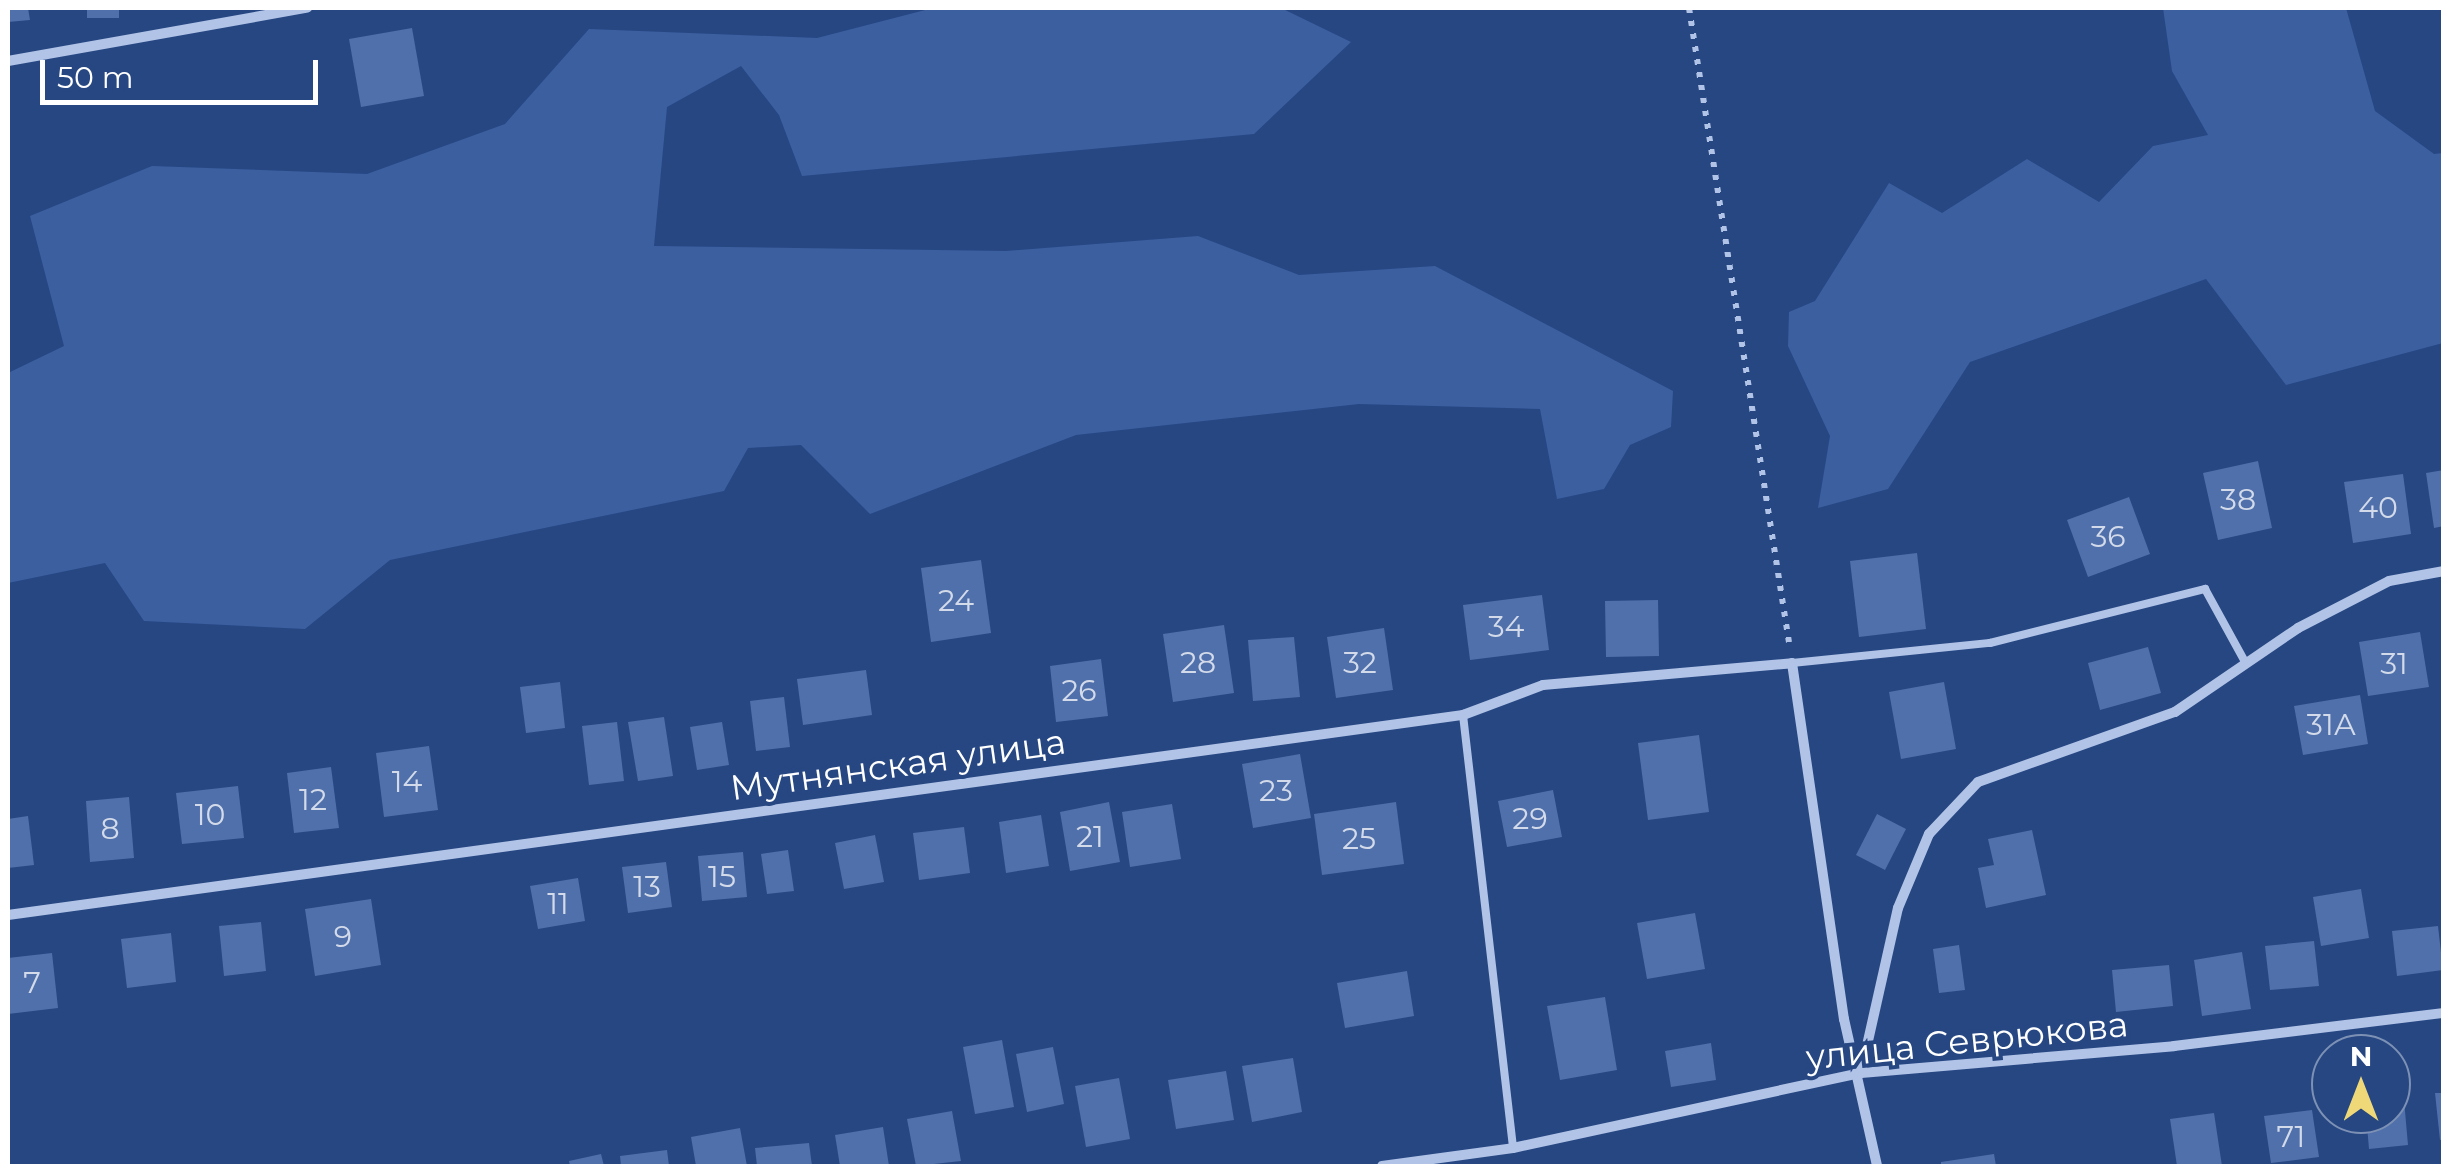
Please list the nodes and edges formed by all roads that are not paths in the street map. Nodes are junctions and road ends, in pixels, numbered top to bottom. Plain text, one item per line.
1 (307, 8) edge
2 (8, 61) edge
3 (2444, 571) edge
4 (2244, 660) junction
5 (1792, 662) junction
6 (1464, 715) junction
7 (8, 915) edge
8 (2444, 1013) edge
9 (1861, 1073) junction
10 (1513, 1148) junction
11 (1382, 1166) edge
12 (1877, 1166) edge

1 - 2 street
3 - 4 street
4 - 5 lane
4 - 9 street
5 - 6 street, Мутнянская улица
5 - 9 street
6 - 7 street, Мутнянская улица
6 - 10 lane
8 - 9 street, улица Севрюкова
9 - 10 street, улица Севрюкова
9 - 12 street
10 - 11 street, улица Севрюкова

